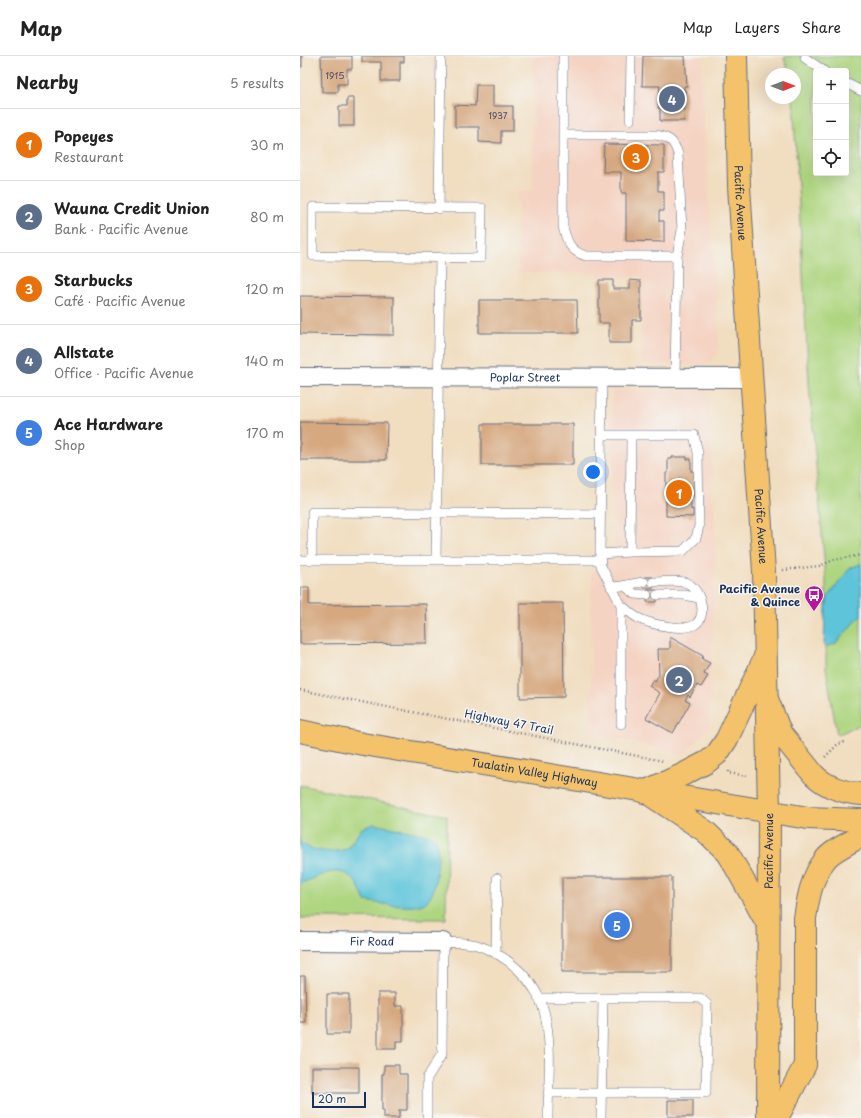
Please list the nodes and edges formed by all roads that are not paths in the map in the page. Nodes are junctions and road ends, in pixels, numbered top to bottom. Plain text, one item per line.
1 (441, 56) edge
2 (563, 56) edge
3 (631, 56) edge
4 (736, 56) edge
5 (805, 58) dead end
6 (820, 68) edge
7 (849, 85) edge
8 (861, 91) edge
9 (630, 120) dead end
10 (563, 135) junction
11 (439, 208) junction
12 (677, 256) junction
13 (440, 257) junction
14 (300, 377) edge
15 (437, 378) junction
16 (602, 378) junction
17 (751, 378) junction
18 (675, 379) junction
19 (601, 435) junction
20 (631, 435) junction
21 (437, 513) junction
22 (600, 514) junction
23 (630, 552) junction
24 (600, 557) junction
25 (300, 560) edge
26 (312, 560) junction
27 (436, 560) junction
28 (611, 587) junction
29 (626, 587) junction
30 (647, 595) dead end
31 (657, 595) dead end
32 (699, 598) junction
33 (620, 604) junction
34 (765, 657) junction
35 (767, 699) junction
36 (620, 724) dead end
37 (300, 731) edge
38 (644, 792) junction
39 (861, 794) edge
40 (770, 812) junction
41 (861, 820) edge
42 (861, 836) edge
43 (496, 878) dead end
44 (768, 925) junction
45 (300, 941) edge
46 (443, 942) junction
47 (496, 954) junction
48 (538, 998) junction
49 (602, 998) junction
50 (548, 1092) junction
51 (602, 1092) junction
52 (427, 1118) edge
53 (548, 1118) edge
54 (602, 1118) edge
55 (768, 1118) edge
56 (776, 1118) edge

1 - 11 lane
2 - 10 lane
3 - 9 lane
4 - 17 main road, Pacific Avenue
5 - 6 lane
7 - 8 lane
10 - 12 lane
10 - 12 lane
11 - 13 lane
11 - 13 lane
12 - 18 lane
13 - 15 lane
14 - 15 street, Poplar Street
15 - 16 street, Poplar Street
15 - 21 lane
16 - 18 street, Poplar Street
16 - 19 lane
17 - 18 street, Poplar Street
17 - 34 main road, Pacific Avenue
19 - 20 lane
19 - 22 lane
20 - 23 lane
20 - 23 lane
21 - 22 lane
21 - 26 lane
21 - 27 lane
22 - 24 lane
23 - 24 lane
24 - 27 lane
24 - 28 lane
25 - 26 lane
26 - 27 lane
28 - 29 lane
28 - 33 lane
29 - 30 lane
29 - 32 lane
31 - 32 lane
32 - 33 lane
33 - 36 lane
34 - 35 main road, Pacific Avenue
34 - 38 main road
35 - 39 main road
35 - 40 main road, Pacific Avenue
37 - 38 main road, Tualatin Valley Highway
38 - 40 main road, Tualatin Valley Highway
38 - 44 main road
40 - 41 main road, Tualatin Valley Highway
40 - 44 main road, Pacific Avenue
42 - 56 main road
43 - 47 lane
44 - 55 main road, Pacific Avenue
45 - 46 street, Fir Road
46 - 47 lane
46 - 52 lane
47 - 48 lane
48 - 49 lane
48 - 50 lane
49 - 51 lane
49 - 51 lane
50 - 51 lane
50 - 53 lane
51 - 54 lane

